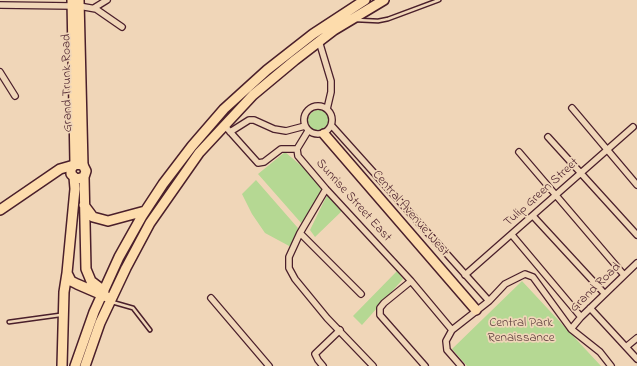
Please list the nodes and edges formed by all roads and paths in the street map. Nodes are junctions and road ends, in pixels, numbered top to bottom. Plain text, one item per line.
1 (107, 0) edge
2 (365, 0) edge
3 (384, 0) edge
4 (439, 0) edge
5 (76, 3) edge
6 (0, 5) edge
7 (94, 8) junction
8 (350, 20) junction
9 (122, 27) dead end
10 (319, 41) junction
11 (0, 72) edge
12 (15, 96) dead end
13 (572, 108) dead end
14 (327, 109) junction
15 (332, 126) junction
16 (633, 127) dead end
17 (227, 128) junction
18 (306, 129) junction
19 (324, 134) junction
20 (548, 137) dead end
21 (297, 149) junction
22 (607, 150) junction
23 (519, 152) dead end
24 (77, 165) junction
25 (581, 173) junction
26 (53, 174) junction
27 (73, 177) junction
28 (84, 177) junction
29 (637, 185) edge
30 (326, 189) junction
31 (556, 196) junction
32 (84, 206) junction
33 (0, 210) edge
34 (145, 211) junction
35 (533, 216) junction
36 (300, 233) junction
37 (512, 235) junction
38 (637, 235) edge
39 (637, 263) edge
40 (67, 273) junction
41 (465, 275) junction
42 (624, 275) junction
43 (109, 276) junction
44 (411, 281) junction
45 (91, 282) junction
46 (604, 293) junction
47 (361, 294) dead end
48 (108, 295) junction
49 (211, 298) dead end
50 (489, 301) junction
51 (590, 308) junction
52 (476, 310) junction
53 (63, 315) junction
54 (581, 317) junction
55 (9, 322) dead end
56 (571, 329) junction
57 (150, 330) dead end
58 (340, 330) junction
59 (452, 330) junction
60 (637, 338) edge
61 (626, 348) junction
62 (637, 359) edge
63 (62, 366) edge
64 (75, 366) edge
65 (85, 366) edge
66 (269, 366) edge
67 (323, 366) edge
68 (373, 366) edge
69 (425, 366) edge
70 (461, 366) edge
71 (611, 366) edge

1 - 7 street
2 - 34 main road
3 - 8 main road
4 - 8 lane
5 - 6 street
5 - 7 street
5 - 24 main road, Grand Trunk Road
7 - 9 street
8 - 10 main road
10 - 14 street
10 - 17 main road
11 - 12 street
13 - 22 street
14 - 15 street
14 - 18 street
15 - 19 street
15 - 41 street
16 - 22 street, Tulip Green Street
17 - 18 street
17 - 21 street
17 - 48 main road
18 - 19 street
18 - 21 street
19 - 52 main road, Central Avenue West
20 - 25 street
21 - 30 street, Sunrise Street East
22 - 25 street, Tulip Green Street
22 - 29 street
23 - 31 street
24 - 26 main road
24 - 27 main road
24 - 28 main road
25 - 31 street, Tulip Green Street
25 - 38 street
26 - 27 main road
26 - 33 main road
27 - 28 main road
27 - 40 main road
28 - 32 main road
30 - 36 street
30 - 44 street, Sunrise Street East
31 - 35 street, Tulip Green Street
31 - 42 street
32 - 34 main road
32 - 45 main road
34 - 43 main road
35 - 37 street, Tulip Green Street
35 - 46 street
36 - 47 street
36 - 58 street
37 - 41 street, Tulip Green Street
37 - 54 street
39 - 42 street, Grand Road
40 - 48 main road
40 - 53 main road
41 - 50 street
42 - 46 street, Grand Road
43 - 45 main road
43 - 48 main road
44 - 59 street, Sunrise Street East
44 - 69 street
45 - 48 main road
46 - 51 street, Grand Road
48 - 57 lane
48 - 64 main road
48 - 65 main road
49 - 66 street
50 - 52 street
50 - 56 street
51 - 54 street, Grand Road
51 - 61 street
52 - 59 street
53 - 55 lane
53 - 63 main road
54 - 56 street, Grand Road
56 - 71 street
58 - 67 street
58 - 68 street
59 - 70 street
60 - 61 street
61 - 62 street

